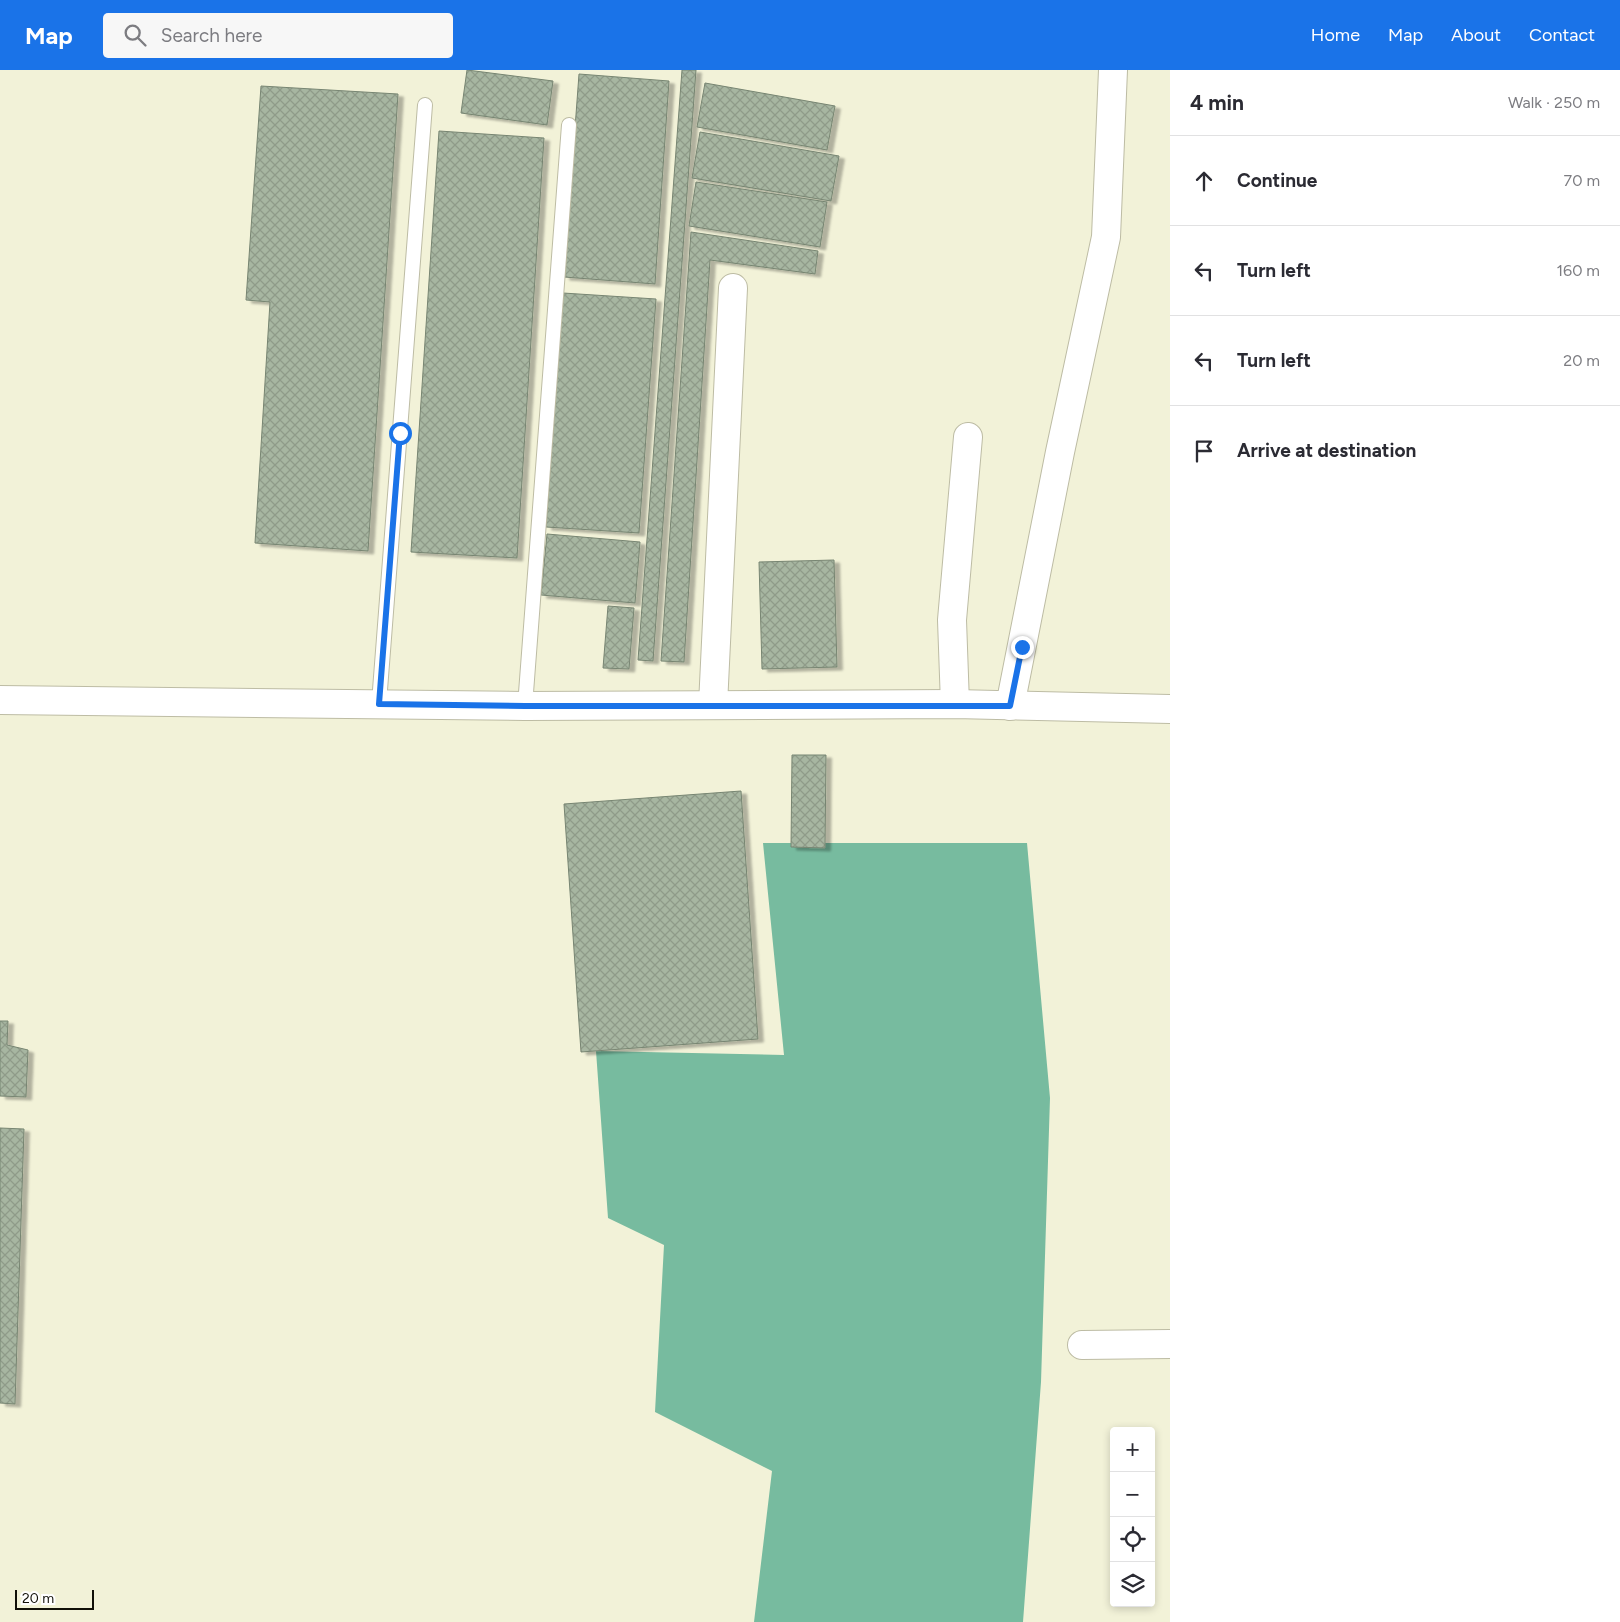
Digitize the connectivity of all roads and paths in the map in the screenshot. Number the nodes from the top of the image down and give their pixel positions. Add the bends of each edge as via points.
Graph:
1 (1113, 70) edge
2 (424, 105) dead end
3 (569, 125) dead end
4 (734, 288) dead end
5 (968, 437) dead end
6 (0, 700) edge
7 (379, 704) junction
8 (955, 704) junction
9 (714, 705) junction
10 (525, 706) junction
11 (1010, 706) junction
12 (1170, 709) edge
13 (1170, 1344) edge
14 (1082, 1345) dead end

1 - 11 street via 1106,237
2 - 7 lane
3 - 10 lane
4 - 9 street
5 - 8 street via 952,620
6 - 7 street
7 - 10 street
8 - 9 street
8 - 11 street
9 - 10 street
11 - 12 street
13 - 14 street

